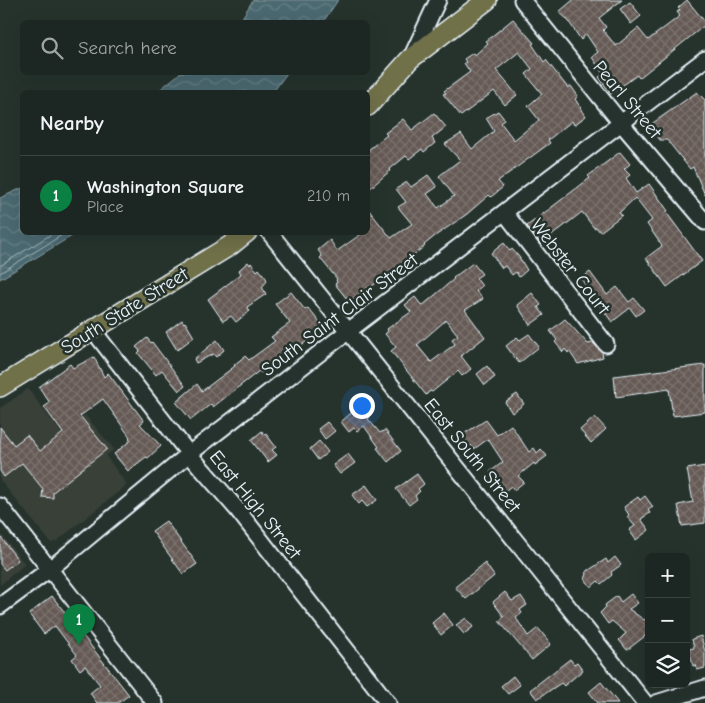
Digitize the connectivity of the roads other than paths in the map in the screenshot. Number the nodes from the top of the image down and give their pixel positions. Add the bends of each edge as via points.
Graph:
1 (438, 0) edge
2 (487, 0) edge
3 (522, 0) edge
4 (410, 59) junction
5 (705, 59) edge
6 (370, 104) edge
7 (621, 123) junction
8 (700, 205) edge
9 (504, 213) junction
10 (705, 222) edge
11 (243, 235) edge
12 (271, 235) edge
13 (92, 329) junction
14 (347, 332) junction
15 (606, 344) dead end
16 (0, 387) edge
17 (189, 454) junction
18 (0, 506) edge
19 (50, 569) junction
20 (0, 606) edge
21 (705, 688) edge
22 (155, 703) edge
23 (388, 703) edge
24 (645, 703) edge
25 (656, 703) edge

1 - 4 street
2 - 4 main road
3 - 7 street, Pearl Street
4 - 6 main road
5 - 7 street, South Saint Clair Street
7 - 8 street, Pearl Street
7 - 9 street, South Saint Clair Street
8 - 10 street, Pearl Street
9 - 14 street, South Saint Clair Street
9 - 15 street, Webster Court
11 - 13 main road, South State Street
12 - 14 street, East South Street
13 - 16 main road, South State Street
13 - 17 street, East High Street
14 - 17 street, South Saint Clair Street
14 - 24 street, East South Street
17 - 19 street, South Saint Clair Street
17 - 23 street, East High Street via 236,508
18 - 19 street
19 - 20 street, South Saint Clair Street
19 - 22 street
21 - 25 street

